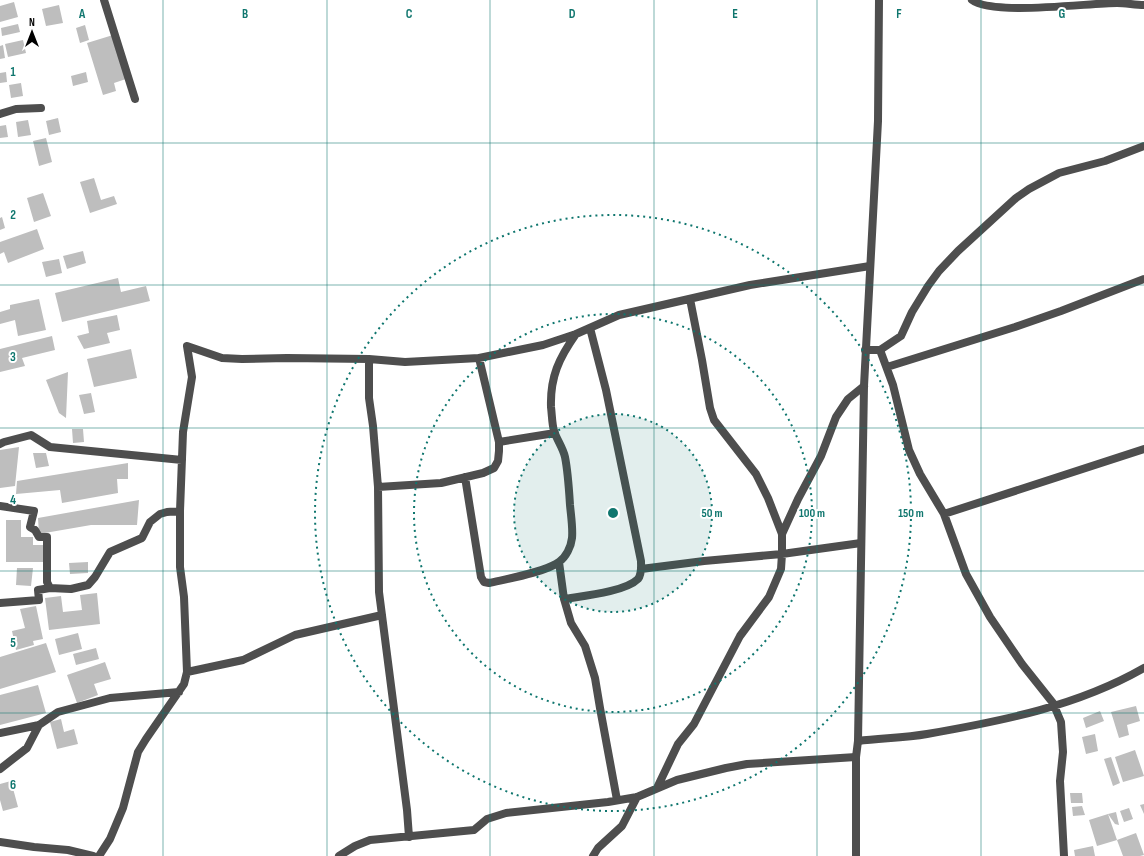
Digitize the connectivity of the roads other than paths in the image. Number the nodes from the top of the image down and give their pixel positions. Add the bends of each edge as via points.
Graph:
1 (104, 0) edge
2 (879, 0) edge
3 (972, 0) edge
4 (1144, 5) edge
5 (135, 99) dead end
6 (41, 108) dead end
7 (0, 114) edge
8 (1144, 146) edge
9 (870, 266) junction
10 (1144, 279) edge
11 (690, 299) junction
12 (590, 328) junction
13 (576, 334) junction
14 (866, 350) junction
15 (880, 350) junction
16 (479, 358) junction
17 (369, 359) junction
18 (887, 367) junction
19 (864, 386) junction
20 (555, 433) junction
21 (498, 442) junction
22 (0, 444) edge
23 (1144, 449) edge
24 (182, 460) junction
25 (465, 477) junction
26 (378, 487) junction
27 (0, 506) edge
28 (180, 511) junction
29 (944, 514) junction
30 (782, 534) junction
31 (861, 543) junction
32 (782, 554) junction
33 (559, 562) junction
34 (641, 569) junction
35 (50, 588) junction
36 (564, 599) junction
37 (0, 603) edge
38 (382, 615) junction
39 (1144, 668) edge
40 (187, 672) junction
41 (179, 692) junction
42 (1055, 706) junction
43 (39, 725) junction
44 (0, 733) edge
45 (858, 741) junction
46 (856, 757) junction
47 (0, 769) edge
48 (657, 788) junction
49 (637, 796) junction
50 (617, 800) junction
51 (409, 837) junction
52 (0, 842) edge
53 (93, 856) edge
54 (99, 856) edge
55 (339, 856) edge
56 (593, 856) edge
57 (856, 856) edge
58 (1064, 856) edge

1 - 5 street
2 - 9 street via 878,121
3 - 4 street via 982,5 997,7 1117,3
6 - 7 street via 16,109
8 - 15 street via 1105,161 1059,173 1016,198 940,271 928,286 900,336
9 - 11 street via 750,285
9 - 14 street
10 - 18 street via 1028,322
11 - 12 street via 619,315
11 - 30 street via 714,420 756,474
12 - 13 street
12 - 34 street via 606,390
13 - 16 street via 543,345
13 - 20 street via 564,351 554,374 551,407
14 - 15 street
14 - 19 street
15 - 18 street
16 - 17 street via 405,362
16 - 21 street
17 - 24 street via 222,358 187,346 192,377 183,432
17 - 26 street via 368,398
18 - 29 street via 909,450
19 - 30 street via 848,399 836,417 821,456
19 - 31 street
20 - 21 street
20 - 33 street via 564,456 572,539 566,554
21 - 25 street via 498,461 494,468
22 - 24 street via 32,435 50,447
23 - 29 street
24 - 28 street
25 - 26 street via 441,483
25 - 33 street via 484,582 512,578
26 - 38 street via 379,592
27 - 35 street via 34,511 30,526 39,537 48,537
28 - 35 street via 160,514 150,522 142,538 110,552 96,577 88,585 71,589
28 - 40 street via 180,567
29 - 42 street via 966,574 981,603 1022,664
30 - 32 street
31 - 32 street
31 - 45 street
32 - 34 street
32 - 48 street via 781,569 769,597 740,636 694,724 678,744
33 - 36 street
34 - 36 street via 639,578 630,585
35 - 37 street via 38,590 39,600
36 - 50 street via 571,623 585,646 596,678
38 - 40 street via 295,635 243,660
38 - 51 street
39 - 42 street via 1091,693
40 - 41 street
41 - 43 street via 110,698 58,712
41 - 54 street via 138,752 122,808 110,839
42 - 45 street via 1006,719 926,734
42 - 58 street via 1061,722 1063,752 1060,781
43 - 44 street
43 - 47 street via 27,748
45 - 46 street
46 - 48 street via 747,764
46 - 57 street
48 - 49 street
49 - 50 street
49 - 56 street via 622,826
50 - 51 street via 510,812 487,819 474,830
51 - 55 street via 370,840
52 - 53 street via 68,850

